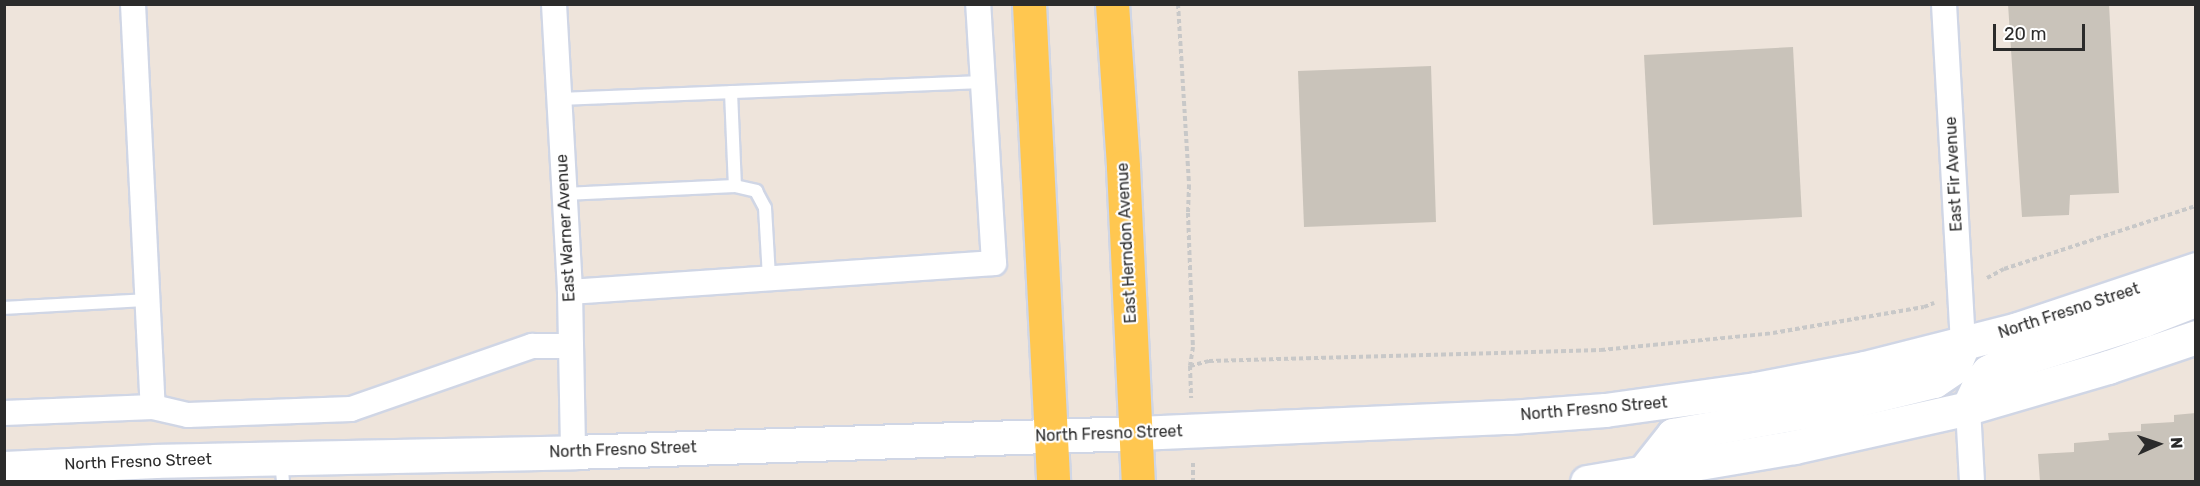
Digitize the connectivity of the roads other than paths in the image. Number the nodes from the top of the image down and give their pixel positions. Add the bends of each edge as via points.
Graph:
1 (133, 4) edge
2 (554, 4) edge
3 (978, 4) edge
4 (1029, 4) edge
5 (1112, 4) edge
6 (1944, 4) edge
7 (983, 82) junction
8 (730, 92) junction
9 (559, 99) junction
10 (735, 186) junction
11 (564, 194) junction
12 (2196, 269) edge
13 (770, 278) junction
14 (570, 292) junction
15 (2196, 294) edge
16 (148, 300) junction
17 (4, 308) edge
18 (2196, 337) edge
19 (1964, 344) junction
20 (571, 346) junction
21 (153, 407) junction
22 (1968, 408) junction
23 (4, 413) edge
24 (1138, 433) junction
25 (1052, 436) junction
26 (573, 452) junction
27 (4, 468) edge
28 (282, 470) edge
29 (1642, 474) junction
30 (1053, 482) edge
31 (1138, 482) edge
32 (1587, 482) edge
33 (1972, 482) edge

1 - 16 street
2 - 9 street, East Warner Avenue
3 - 7 street
4 - 25 main road
5 - 24 main road, East Herndon Avenue
6 - 19 street, East Fir Avenue
7 - 8 lane
7 - 13 street via 994,262
8 - 9 lane
8 - 10 lane
9 - 11 street, East Warner Avenue
10 - 11 lane
10 - 13 lane via 756,191 765,208
11 - 14 street, East Warner Avenue
12 - 19 main road, North Fresno Street
13 - 14 street
14 - 20 street, East Warner Avenue
15 - 22 main road via 2192,301 2144,320 1999,366 1981,380
16 - 17 lane
16 - 21 street
18 - 22 main road
19 - 24 main road, North Fresno Street via 1756,389 1605,410
19 - 29 main road via 1953,368 1934,381 1824,408 1673,435
20 - 21 street via 532,346 351,409 188,415
20 - 26 street, East Warner Avenue
21 - 23 street
22 - 29 main road via 1794,447
22 - 33 street
24 - 25 main road, North Fresno Street
24 - 31 main road, East Herndon Avenue
25 - 26 main road, North Fresno Street
25 - 30 main road
26 - 28 main road, North Fresno Street
27 - 28 main road, North Fresno Street
29 - 32 main road

